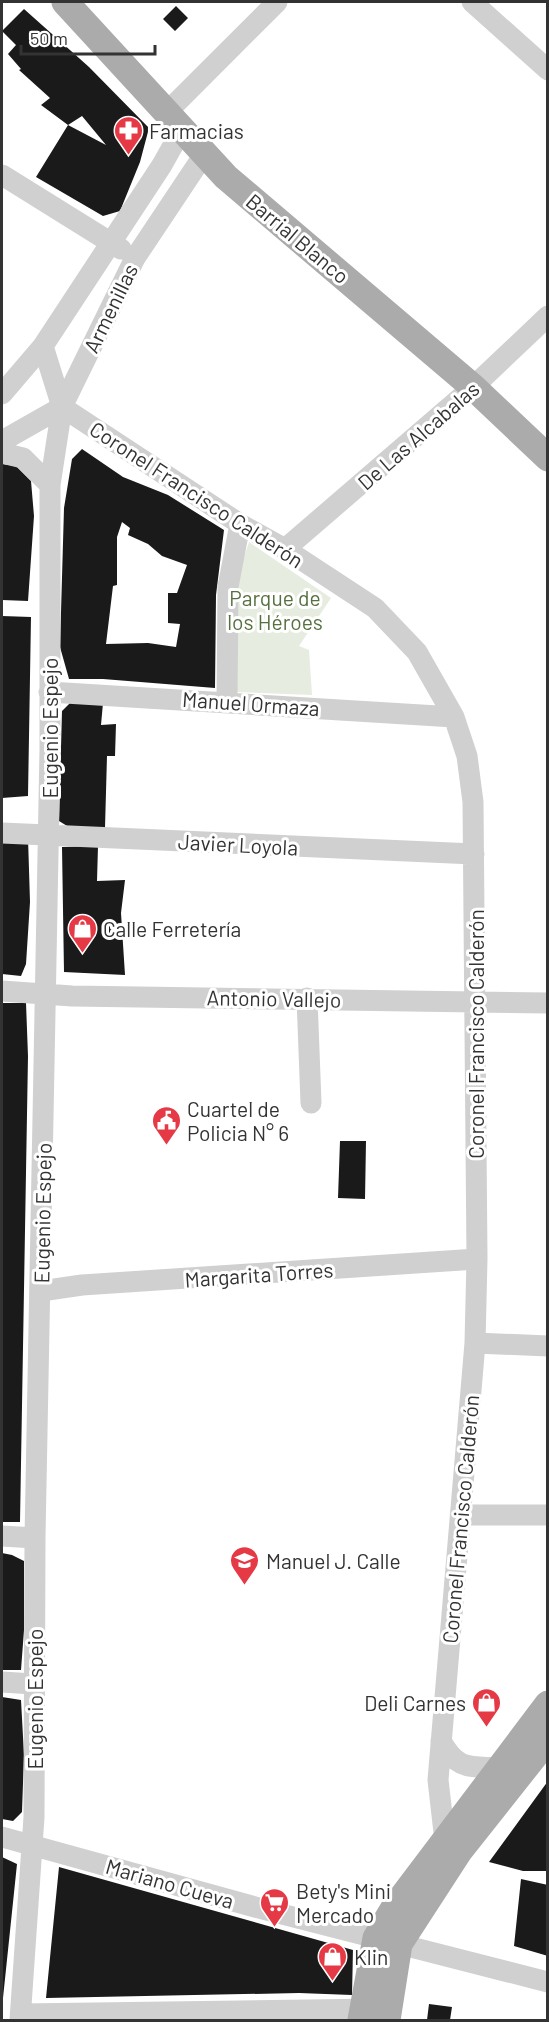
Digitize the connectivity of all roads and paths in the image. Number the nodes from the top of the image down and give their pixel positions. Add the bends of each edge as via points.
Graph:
1 (65, 2) edge
2 (277, 2) edge
3 (472, 2) edge
4 (548, 70) edge
5 (174, 121) junction
6 (203, 156) junction
7 (2, 175) edge
8 (110, 243) junction
9 (135, 258) junction
10 (548, 316) edge
11 (43, 346) junction
12 (474, 387) junction
13 (2, 394) edge
14 (62, 407) junction
15 (2, 441) edge
16 (2, 453) edge
17 (548, 458) edge
18 (50, 485) junction
19 (240, 524) junction
20 (285, 549) junction
21 (49, 692) junction
22 (227, 701) junction
23 (454, 717) junction
24 (2, 833) edge
25 (48, 835) junction
26 (474, 854) junction
27 (2, 991) edge
28 (44, 993) junction
29 (307, 998) junction
30 (474, 1002) junction
31 (548, 1003) edge
32 (310, 1103) dead end
33 (477, 1259) junction
34 (41, 1291) junction
35 (474, 1343) junction
36 (548, 1346) edge
37 (461, 1515) junction
38 (548, 1515) edge
39 (2, 1536) edge
40 (35, 1538) junction
41 (2, 1682) edge
42 (33, 1684) junction
43 (548, 1704) edge
44 (548, 1739) edge
45 (441, 1741) junction
46 (500, 1768) junction
47 (2, 1837) edge
48 (33, 1845) junction
49 (452, 1846) junction
50 (388, 1941) junction
51 (548, 1982) edge
52 (375, 2015) edge
53 (20, 2017) edge

1 - 5 main road, Barrial Blanco
2 - 5 street, Armenillas
3 - 4 street
5 - 6 main road, Barrial Blanco
5 - 8 street, Armenillas via 162,165
6 - 9 street, Armenillas
6 - 12 main road, Barrial Blanco
7 - 8 street
8 - 9 street
8 - 11 street, Armenillas
9 - 14 street, Armenillas
10 - 12 street, De Las Alcabalas
11 - 13 street, Armenillas
11 - 14 street
12 - 17 main road, Barrial Blanco
12 - 20 street, De Las Alcabalas
14 - 15 street
14 - 18 street, Eugenio Espejo
14 - 19 street, Coronel Francisco Calderón
16 - 18 street via 23,458
18 - 21 street, Eugenio Espejo
19 - 20 street, Coronel Francisco Calderón
19 - 22 street via 228,587
20 - 23 street, Coronel Francisco Calderón via 375,608 417,652
21 - 22 street, Manuel Ormaza
21 - 25 street, Eugenio Espejo
22 - 23 street, Manuel Ormaza
23 - 26 street, Coronel Francisco Calderón via 467,756
24 - 25 street, Javier Loyola
25 - 26 street, Javier Loyola
25 - 28 street, Eugenio Espejo
26 - 30 street, Coronel Francisco Calderón
27 - 28 street, Antonio Vallejo
28 - 29 street, Antonio Vallejo
28 - 34 street, Eugenio Espejo
29 - 30 street, Antonio Vallejo
29 - 32 street
30 - 31 street, Antonio Vallejo
30 - 33 street, Coronel Francisco Calderón
33 - 34 street, Margarita Torres
33 - 35 street, Coronel Francisco Calderón
34 - 40 street, Eugenio Espejo
35 - 36 street
35 - 37 street, Coronel Francisco Calderón
37 - 38 street
37 - 45 street, Coronel Francisco Calderón
39 - 40 street
40 - 42 street, Eugenio Espejo
41 - 42 street
42 - 48 street, Eugenio Espejo
43 - 46 main road
44 - 49 main road
45 - 46 street via 451,1758 463,1766
45 - 49 street, Coronel Francisco Calderón via 438,1780
46 - 49 main road
47 - 48 street, Mariano Cueva
48 - 50 street, Mariano Cueva
48 - 53 street, Eugenio Espejo
49 - 50 main road via 394,1908
50 - 51 street, Mariano Cueva
50 - 52 main road
52 - 53 street

